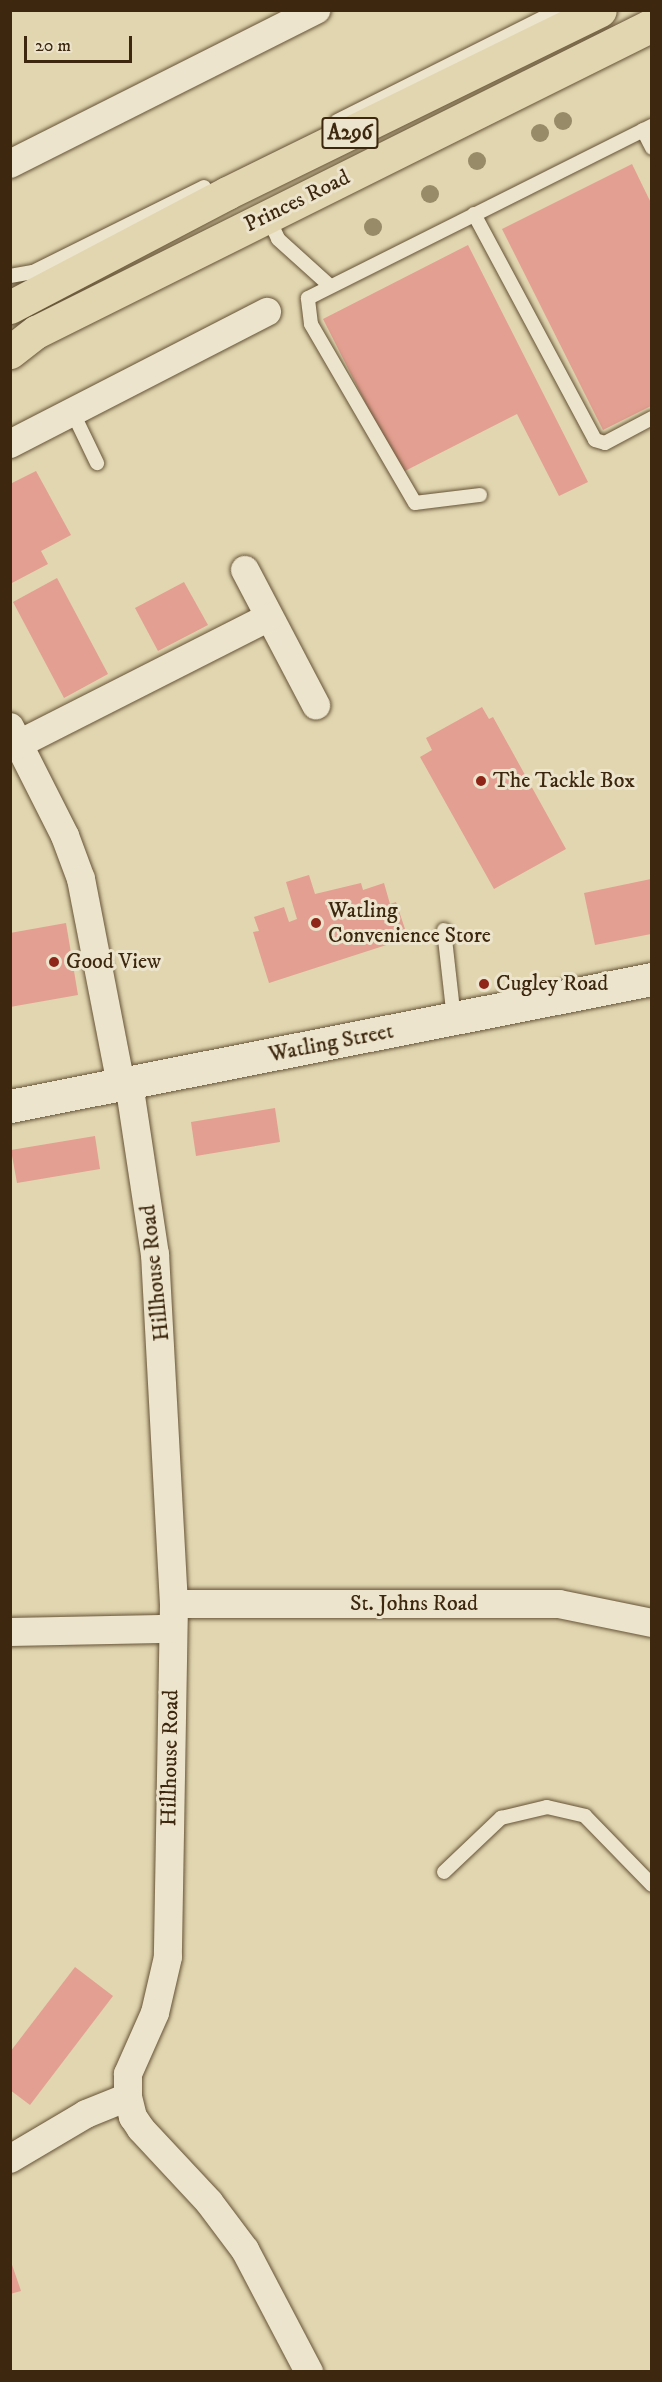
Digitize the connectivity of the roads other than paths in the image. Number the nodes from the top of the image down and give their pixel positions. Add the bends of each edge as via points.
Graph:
1 (316, 10) edge
2 (559, 10) edge
3 (600, 10) edge
4 (651, 25) edge
5 (328, 125) dead end
6 (647, 128) edge
7 (651, 148) edge
8 (10, 164) edge
9 (222, 178) dead end
10 (474, 214) junction
11 (267, 215) junction
12 (10, 276) edge
13 (330, 286) junction
14 (10, 307) edge
15 (267, 312) dead end
16 (19, 340) edge
17 (72, 411) junction
18 (651, 418) edge
19 (10, 444) edge
20 (98, 463) dead end
21 (480, 495) dead end
22 (245, 570) dead end
23 (269, 617) junction
24 (315, 705) dead end
25 (13, 732) edge
26 (444, 930) dead end
27 (651, 979) edge
28 (454, 1019) junction
29 (125, 1083) junction
30 (10, 1106) edge
31 (173, 1616) junction
32 (651, 1623) edge
33 (10, 1632) edge
34 (444, 1872) dead end
35 (651, 1886) edge
36 (128, 2097) junction
37 (10, 2159) edge
38 (309, 2372) edge

1 - 8 street
2 - 5 lane
3 - 14 main road, Princes Road / A296 via 227,193
4 - 11 main road, Princes Road / A296
6 - 7 lane
6 - 10 lane
9 - 12 lane via 33,272
10 - 13 lane
10 - 18 lane via 595,440 605,443
11 - 13 lane via 278,239
11 - 16 main road, Princes Road / A296
13 - 21 lane via 308,298 311,324 415,503
15 - 17 street
17 - 19 street
17 - 20 lane
22 - 23 street
23 - 24 street
23 - 25 street
25 - 29 street, Hillhouse Road via 65,836 83,885
26 - 28 lane
27 - 28 main road, Watling Street
28 - 29 main road, Watling Street
29 - 30 main road, Watling Street
29 - 31 street, Hillhouse Road via 156,1254
31 - 32 street, St. Johns Road via 559,1604
31 - 33 street, St. Johns Road
31 - 36 street, Hillhouse Road via 168,1957 155,2013 128,2074
34 - 35 lane via 501,1818 547,1807 585,1816
36 - 37 street via 86,2114
36 - 38 street, Hillhouse Road via 141,2129 241,2244

